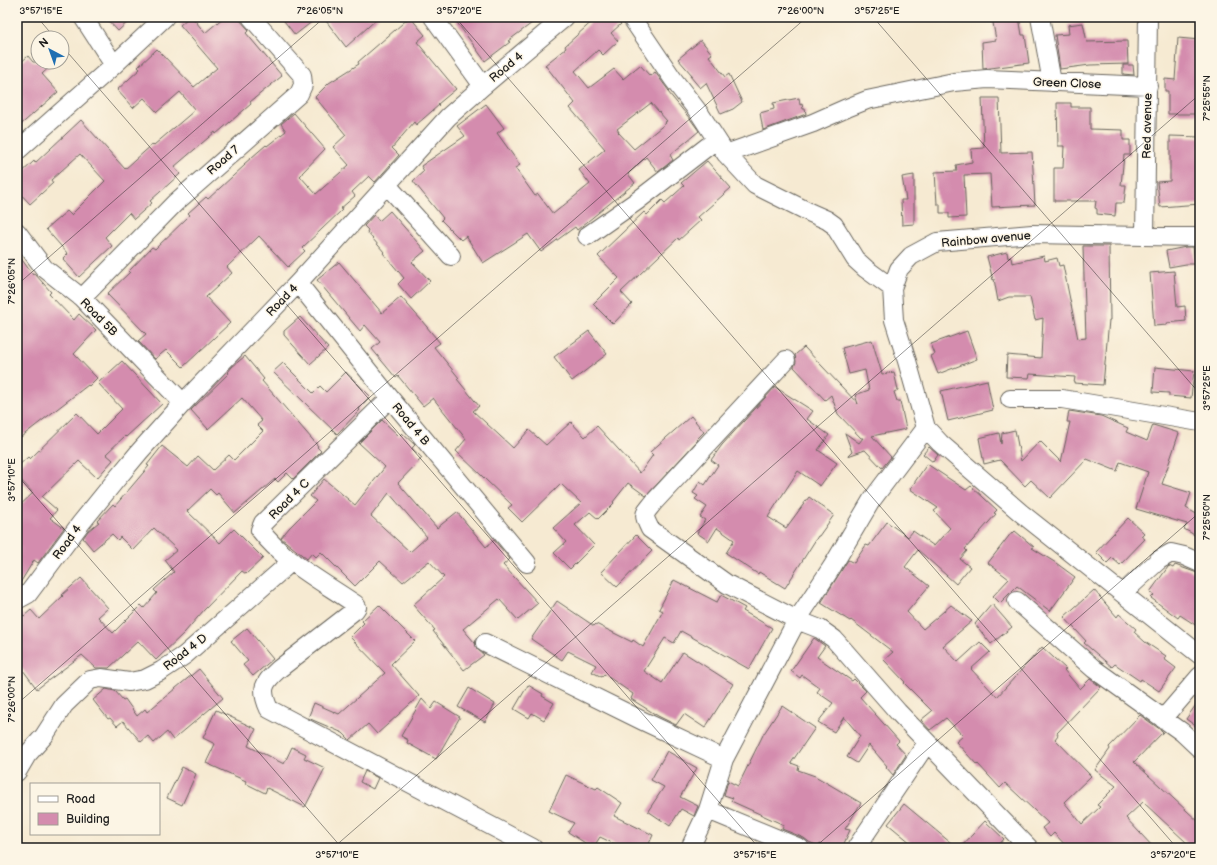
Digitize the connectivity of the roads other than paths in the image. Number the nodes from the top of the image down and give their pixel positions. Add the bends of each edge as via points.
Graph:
1 (83, 17) edge
2 (165, 17) edge
3 (251, 17) edge
4 (433, 17) edge
5 (565, 17) edge
6 (631, 17) edge
7 (1040, 17) edge
8 (1148, 17) edge
9 (114, 65) junction
10 (1052, 82) junction
11 (483, 86) junction
12 (1148, 86) junction
13 (721, 147) junction
14 (17, 151) edge
15 (387, 185) junction
16 (17, 232) edge
17 (587, 236) dead end
18 (1145, 236) junction
19 (1200, 237) edge
20 (451, 256) dead end
21 (298, 283) junction
22 (892, 288) junction
23 (82, 298) junction
24 (786, 360) dead end
25 (390, 398) junction
26 (1010, 399) dead end
27 (183, 403) junction
28 (1200, 422) edge
29 (926, 428) junction
30 (292, 561) junction
31 (527, 563) dead end
32 (1200, 563) edge
33 (1123, 593) junction
34 (17, 600) edge
35 (1016, 601) dead end
36 (797, 620) junction
37 (485, 643) dead end
38 (1200, 655) edge
39 (1200, 676) edge
40 (1164, 719) junction
41 (928, 743) junction
42 (1200, 749) edge
43 (724, 759) junction
44 (17, 772) edge
45 (708, 810) junction
46 (533, 848) edge
47 (690, 848) edge
48 (800, 848) edge
49 (856, 848) edge
50 (1029, 848) edge

1 - 9 street
2 - 9 street
3 - 23 street, Road 7 via 302,75 303,85 299,94 175,203
4 - 11 street
5 - 11 street, Road 4
6 - 13 street
7 - 10 street
8 - 12 street, Red avenue
9 - 14 street
10 - 12 street, Green Close
10 - 13 street, Green Close via 987,79 954,82 867,100 813,123
11 - 15 street, Road 4 via 448,118
12 - 18 street, Red avenue
13 - 17 street, Green Close
13 - 22 street via 755,185 834,225 855,259
15 - 20 street
15 - 21 street, Road 4
16 - 23 street, Road 5B via 44,268
18 - 19 street, Rainbow avenue
18 - 22 street, Rainbow avenue via 1032,234 937,242 911,256 899,269
21 - 25 street, Road 4 B
21 - 27 street, Road 4
22 - 29 street, Rainbow avenue via 894,320
23 - 27 street, Road 5B
24 - 36 street via 654,502 644,517 650,528 727,584
25 - 30 street, Road 4 C via 263,524 260,530
25 - 31 street, Road 4 B
26 - 28 street via 1062,399
27 - 34 street, Road 4 via 107,490 28,594
29 - 33 street via 1021,513
29 - 36 street via 871,501 832,568
30 - 44 street, Road 4 D via 185,655 161,671 145,679 129,682 101,678 90,680 64,705 44,736 27,754
30 - 46 street, Road 4 C via 357,607 268,679 264,697 269,709
32 - 33 street via 1171,553 1159,560
33 - 38 street
35 - 40 street via 1094,669
36 - 41 street via 820,629 834,640
36 - 43 street
37 - 43 street
39 - 40 street
40 - 42 street
41 - 49 street
41 - 50 street
43 - 45 street
45 - 47 street
45 - 48 street

